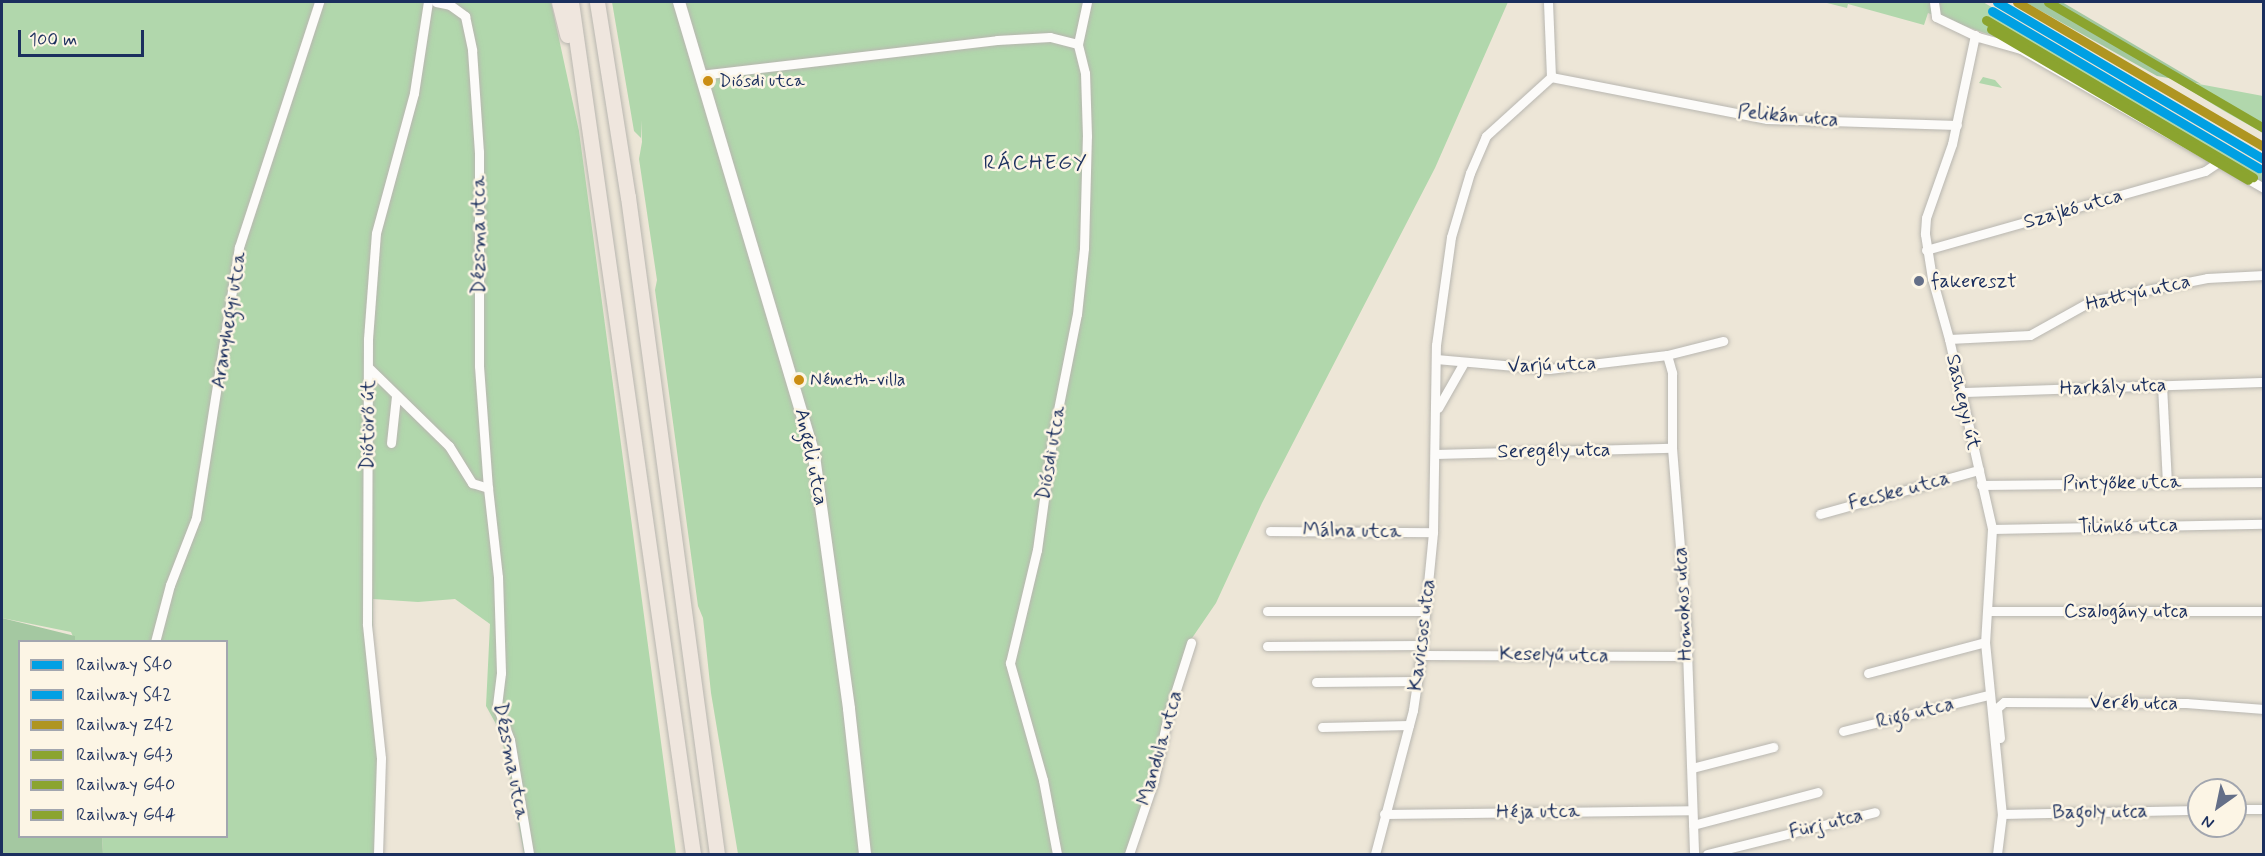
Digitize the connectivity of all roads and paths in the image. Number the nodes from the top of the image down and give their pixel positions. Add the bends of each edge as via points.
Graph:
1 (319, 2) edge
2 (428, 2) edge
3 (436, 2) edge
4 (559, 2) edge
5 (571, 2) edge
6 (597, 2) edge
7 (679, 2) edge
8 (1087, 2) edge
9 (1548, 2) edge
10 (1934, 2) edge
11 (1975, 35) junction
12 (1078, 44) junction
13 (700, 75) junction
14 (1551, 77) junction
15 (584, 80) junction
16 (1957, 125) junction
17 (2217, 163) junction
18 (2264, 188) edge
19 (1926, 250) junction
20 (2264, 275) edge
21 (1949, 339) junction
22 (1723, 341) dead end
23 (1667, 355) junction
24 (1436, 359) junction
25 (1463, 364) junction
26 (369, 368) junction
27 (2264, 382) edge
28 (1436, 383) junction
29 (1451, 385) junction
30 (2162, 385) junction
31 (1962, 392) junction
32 (396, 396) junction
33 (1437, 411) junction
34 (391, 443) dead end
35 (1672, 448) junction
36 (1435, 454) junction
37 (1979, 470) junction
38 (2264, 482) edge
39 (2167, 483) junction
40 (1981, 485) junction
41 (488, 488) junction
42 (1820, 514) dead end
43 (2264, 524) edge
44 (1992, 529) junction
45 (1270, 531) dead end
46 (1433, 532) junction
47 (1267, 611) dead end
48 (1425, 611) junction
49 (1988, 611) junction
50 (2264, 611) edge
51 (156, 640) edge
52 (1985, 642) junction
53 (1191, 643) dead end
54 (1422, 645) junction
55 (1267, 646) dead end
56 (1421, 655) junction
57 (1687, 656) junction
58 (1868, 673) dead end
59 (1417, 681) junction
60 (1316, 682) dead end
61 (1988, 695) junction
62 (2004, 702) joint
63 (2264, 709) edge
64 (1409, 725) junction
65 (1322, 727) dead end
66 (1843, 730) dead end
67 (1773, 747) dead end
68 (1692, 768) junction
69 (1999, 776) junction
70 (1818, 792) dead end
71 (2247, 809) edge
72 (2264, 809) edge
73 (1692, 810) junction
74 (2187, 810) edge
75 (1875, 812) dead end
76 (1384, 814) junction
77 (2002, 814) junction
78 (1693, 825) junction
79 (378, 855) edge
80 (529, 855) edge
81 (693, 855) edge
82 (717, 855) edge
83 (865, 855) edge
84 (1057, 855) edge
85 (1129, 855) edge
86 (1375, 855) edge
87 (1694, 855) edge
88 (1707, 855) edge
89 (1997, 855) edge

1 - 51 street, Aranyhegyi utca via 240,247 198,509 170,585
2 - 26 street, Diótörő út via 414,93 376,233
3 - 41 street, Dézsma utca via 450,5 465,16 472,50 479,152 479,366
4 - 15 highway via 572,58
5 - 15 highway
6 - 82 highway via 628,196
7 - 13 street, Angeli utca
8 - 12 street, Diósdi utca
9 - 14 street
10 - 11 street via 1936,17
11 - 16 street, Sashegyi út
11 - 17 street via 2021,49
12 - 13 street via 1050,37 997,40
12 - 84 street, Diósdi utca via 1085,73 1087,136 1084,248 1077,314 1052,440 1036,552 1010,663 1043,780
13 - 83 street, Angeli utca via 813,456 848,698
14 - 16 street, Pelikán utca via 1767,119
14 - 24 street, Kavicsos utca via 1486,136 1478,149 1441,285
15 - 81 highway
16 - 19 street, Sashegyi út via 1926,218
17 - 18 street
17 - 19 street, Szajkó utca via 2205,171
19 - 21 street, Sashegyi út
20 - 21 street, Hattyú utca via 2207,278 2091,301 2030,335
21 - 31 street, Sashegyi út via 1947,351
22 - 23 street, Varjú utca
23 - 25 street, Varjú utca via 1549,369
23 - 35 street, Homokos utca via 1672,373
24 - 25 street, Varjú utca
24 - 28 street, Kavicsos utca
25 - 29 street, Kavicsos utca
26 - 32 street
26 - 79 street, Diótörő út via 367,624 381,758
27 - 30 street, Harkály utca
28 - 29 street
28 - 33 street, Kavicsos utca
29 - 33 street, Kavicsos utca
30 - 31 street, Harkály utca
30 - 39 street
31 - 37 street, Sashegyi út
32 - 34 street
32 - 41 street via 449,446 472,483
33 - 36 street, Kavicsos utca
35 - 36 street, Seregély utca
35 - 57 street, Homokos utca
36 - 46 street, Kavicsos utca
37 - 40 street, Sashegyi út
37 - 42 street, Fecske utca
38 - 39 street, Pintyőke utca
39 - 40 street, Pintyőke utca
40 - 44 street, Sashegyi út
41 - 80 street, Dézsma utca via 498,577 501,673 497,706 510,740
43 - 44 street, Tilinkó utca
44 - 49 street, Sashegyi út
45 - 46 street, Málna utca
46 - 48 street, Kavicsos utca
47 - 48 street
48 - 54 street, Kavicsos utca
49 - 50 street, Csalogány utca
49 - 52 street, Sashegyi út
52 - 58 street
52 - 61 street, Sashegyi út
53 - 85 street, Mandula utca
54 - 55 street
54 - 56 street, Kavicsos utca
56 - 57 street, Keselyű utca
56 - 59 street, Kavicsos utca
57 - 68 street, Homokos utca
59 - 60 street
59 - 64 street, Kavicsos utca
61 - 66 street, Rigó utca
61 - 69 street, Sashegyi út
62 - 63 street, Veréb utca via 2186,703
62 - 69 street, Sashegyi út via 1997,708 2002,767
64 - 65 street
64 - 76 street, Kavicsos utca
67 - 68 street
68 - 73 street, Homokos utca
69 - 77 street, Sashegyi út
70 - 78 street
71 - 72 street
73 - 76 street, Héja utca
73 - 78 street, Homokos utca
74 - 77 street, Bagoly utca
75 - 88 street, Fürj utca
76 - 86 street, Kavicsos utca
77 - 89 street, Sashegyi út
78 - 87 street, Homokos utca

